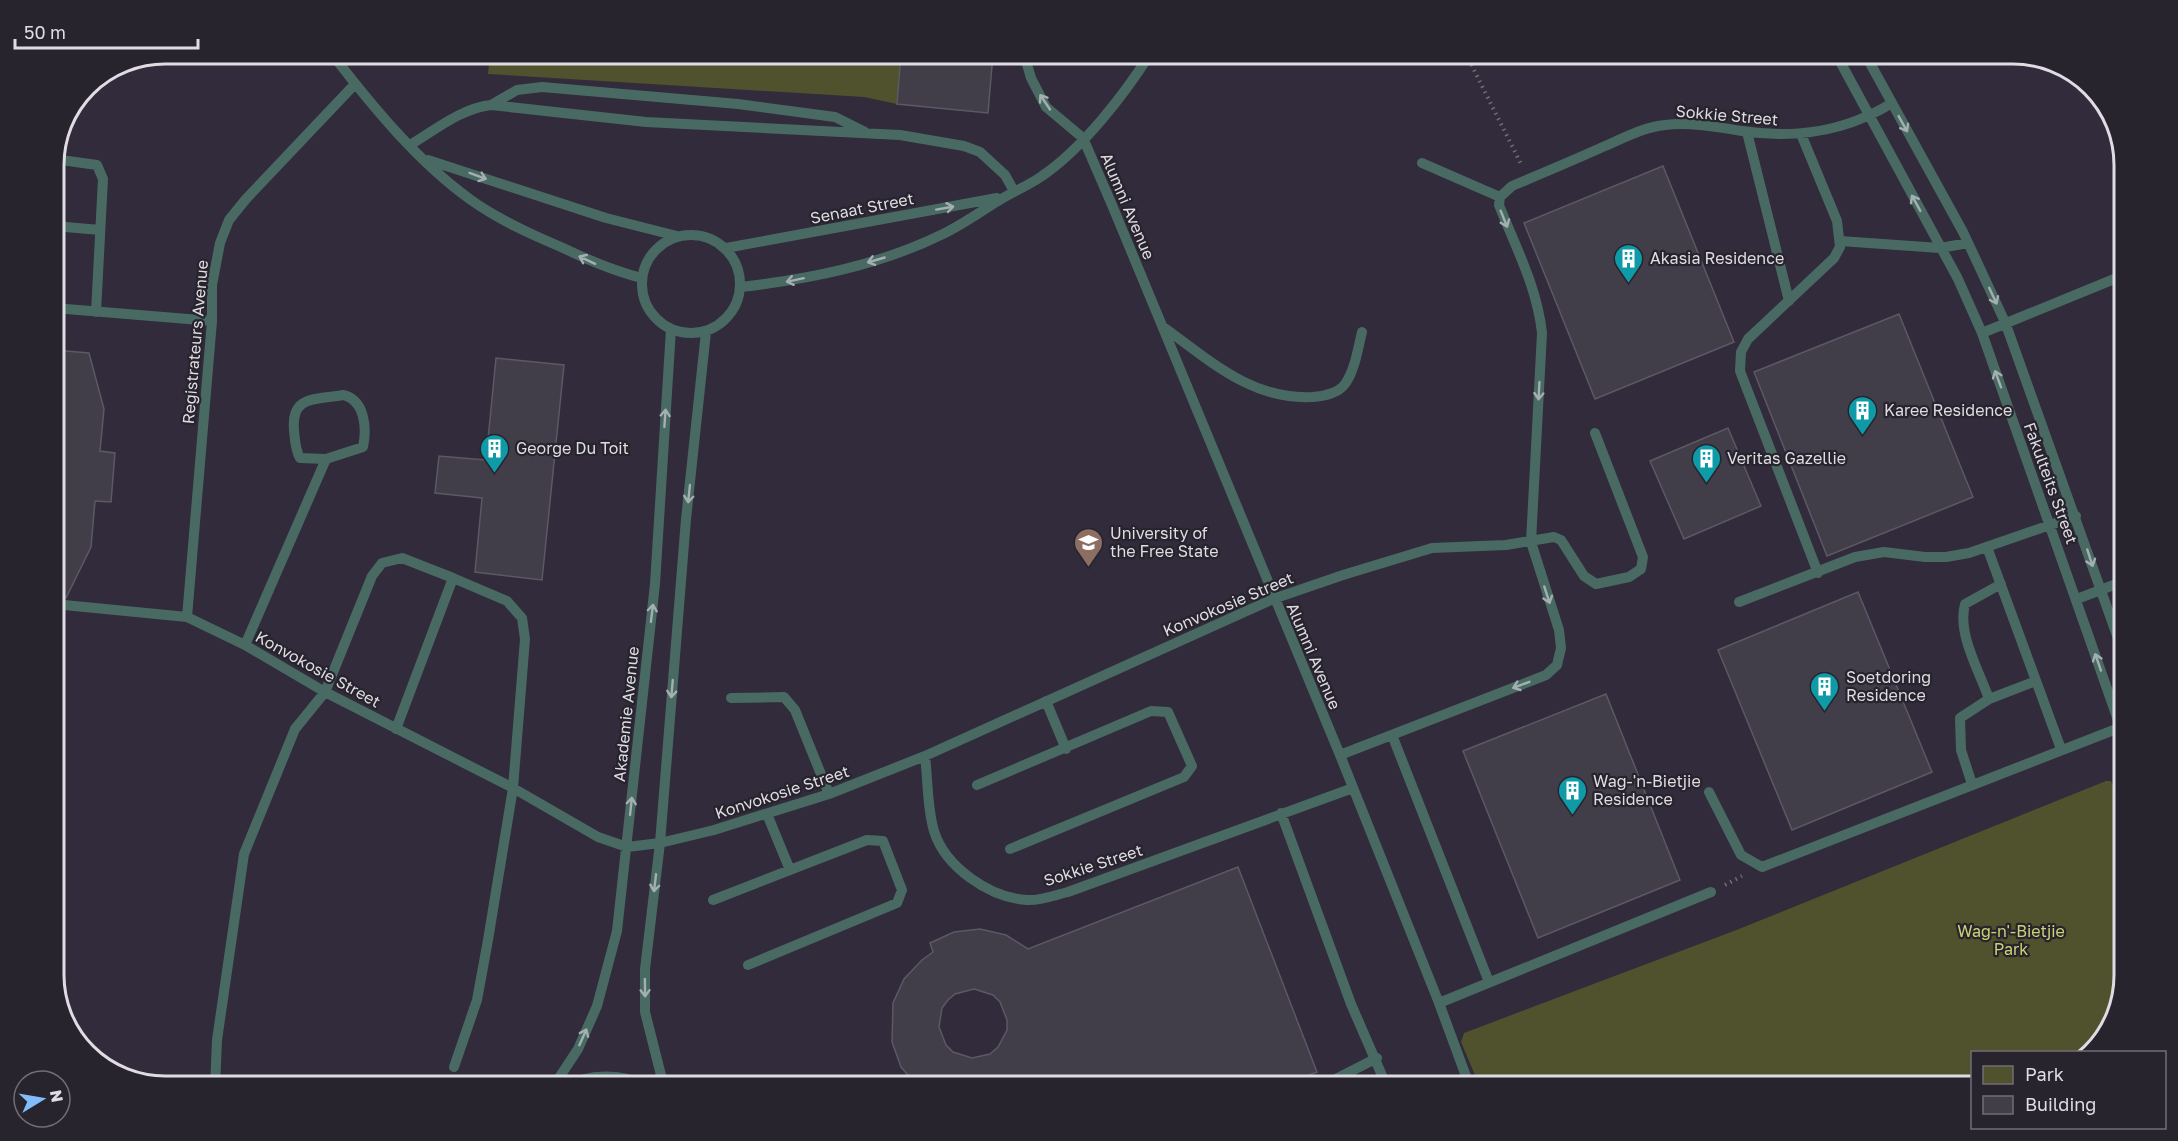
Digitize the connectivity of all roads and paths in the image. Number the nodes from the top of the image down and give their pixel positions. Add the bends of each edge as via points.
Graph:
1 (340, 64) edge
2 (1027, 64) edge
3 (1144, 64) edge
4 (1471, 64) edge
5 (1841, 64) edge
6 (1870, 64) edge
7 (356, 84) junction
8 (1892, 104) junction
9 (490, 105) junction
10 (1869, 118) junction
11 (1747, 132) junction
12 (868, 133) junction
13 (1801, 134) junction
14 (1083, 138) junction
15 (410, 145) junction
16 (422, 158) junction
17 (65, 160) edge
18 (1422, 163) dead end
19 (1529, 179) junction
20 (1014, 191) junction
21 (1500, 196) junction
22 (1003, 197) junction
23 (65, 227) edge
24 (100, 230) junction
25 (677, 236) junction
26 (1840, 241) junction
27 (1968, 243) junction
28 (726, 248) junction
29 (1940, 248) junction
30 (642, 278) junction
31 (2113, 279) edge
32 (741, 287) junction
33 (1789, 301) junction
34 (65, 309) edge
35 (96, 312) junction
36 (212, 321) junction
37 (2005, 322) junction
38 (1162, 326) junction
39 (671, 329) junction
40 (706, 332) junction
41 (1362, 332) dead end
42 (1982, 333) junction
43 (1595, 433) dead end
44 (326, 459) junction
45 (2076, 516) junction
46 (2050, 525) junction
47 (1531, 542) junction
48 (1987, 547) junction
49 (1818, 573) junction
50 (453, 578) junction
51 (2001, 584) junction
52 (2114, 585) edge
53 (2100, 590) junction
54 (1273, 599) junction
55 (2077, 599) junction
56 (1739, 603) dead end
57 (65, 605) edge
58 (187, 617) junction
59 (2114, 627) edge
60 (245, 645) junction
61 (2036, 681) junction
62 (325, 692) junction
63 (731, 698) dead end
64 (1989, 699) junction
65 (1046, 701) junction
66 (2114, 703) edge
67 (396, 729) junction
68 (2114, 733) edge
69 (1392, 735) junction
70 (1066, 749) junction
71 (2061, 749) junction
72 (1340, 755) junction
73 (925, 756) junction
74 (1972, 784) junction
75 (977, 785) dead end
76 (513, 788) junction
77 (1353, 788) junction
78 (1709, 792) dead end
79 (829, 794) junction
80 (1281, 813) junction
81 (767, 814) junction
82 (660, 843) junction
83 (627, 846) junction
84 (1010, 849) dead end
85 (1762, 867) junction
86 (790, 870) junction
87 (1711, 892) joint
88 (713, 900) dead end
89 (748, 964) dead end
90 (1489, 981) junction
91 (1439, 1002) junction
92 (1377, 1058) junction
93 (454, 1066) dead end
94 (215, 1076) edge
95 (560, 1076) edge
96 (661, 1076) edge
97 (1342, 1076) edge
98 (1383, 1076) edge
99 (1466, 1076) edge

1 - 7 lane
14 -> 2 lane via 1046,107
3 - 14 lane, Senaat Street via 1130,86
4 - 19 path
5 - 10 lane, Fakulteits Street
6 - 8 lane, Fakulteits Street
7 - 15 lane
7 - 36 lane, Registrateurs Avenue via 229,220 212,285
8 - 10 lane, Sokkie Street
8 -> 27 lane, Fakulteits Street
9 - 12 lane via 645,122
9 - 12 lane via 518,90 542,87 738,104 835,117
9 - 15 lane via 462,114
10 - 13 lane, Sokkie Street via 1838,129
29 -> 10 lane, Fakulteits Street
11 - 13 lane, Sokkie Street
11 - 19 lane, Sokkie Street via 1694,124 1663,125 1637,132
11 - 33 lane
12 - 20 lane via 900,135 980,152
13 - 26 lane via 1837,221
14 - 20 lane, Senaat Street via 1042,176
14 - 38 lane, Alumni Avenue
15 - 16 lane
16 -> 25 lane
30 -> 16 lane via 608,270 513,226 471,200
17 - 24 lane via 98,165 103,179
18 - 21 lane
19 - 21 lane, Sokkie Street
20 - 22 lane, Senaat Street
21 -> 47 lane via 1499,206 1535,292 1542,333
28 -> 22 lane, Senaat Street
22 -> 32 lane, Senaat Street via 945,233 896,254 785,282
23 - 24 lane
24 - 35 lane
25 - 28 lane via 703,236
25 - 30 lane via 650,256
26 - 29 lane
26 - 33 lane via 1834,258
27 - 29 lane
27 -> 37 lane, Fakulteits Street
28 - 32 lane via 740,273
29 - 42 lane, Fakulteits Street
30 - 39 lane via 648,309
31 - 37 lane
32 - 40 lane via 731,315
33 - 49 lane via 1748,339 1741,352 1740,371
34 - 35 lane
35 - 36 lane
36 - 58 lane, Registrateurs Avenue
37 - 42 lane
37 - 45 lane, Fakulteits Street
38 - 41 lane via 1227,374 1258,389 1292,398 1338,391 1353,367
38 - 54 lane, Alumni Avenue
39 - 40 lane
83 -> 39 lane, Akademie Avenue via 655,584
40 -> 82 lane
46 -> 42 lane, Fakulteits Street
43 - 47 lane, Konvokosie Street via 1643,557 1641,569 1629,577 1596,584 1584,576 1562,540 1554,537
44 - 44 lane via 300,458 292,414 303,402 352,397 360,406 363,447
44 - 60 lane
45 - 46 lane
45 -> 53 lane, Fakulteits Street
46 - 48 lane
46 - 55 lane, Fakulteits Street
47 - 54 lane, Konvokosie Street via 1432,548
47 -> 69 lane via 1559,630 1562,648 1557,665 1546,675
48 - 49 lane via 1946,557 1869,554
48 - 51 lane
49 - 56 lane
50 - 62 lane via 402,558 382,563 372,576
50 - 67 lane
50 - 76 lane via 507,601 522,618 525,639
51 - 61 lane
51 - 64 lane via 1965,604 1962,614 1964,631
52 - 53 lane
53 - 55 lane
53 - 59 lane, Fakulteits Street
54 - 65 lane, Konvokosie Street
54 - 72 lane, Alumni Avenue
66 -> 55 lane, Fakulteits Street
57 - 58 lane, Konvokosie Street
58 - 60 lane, Konvokosie Street
60 - 62 lane, Konvokosie Street
61 - 64 lane
61 - 71 lane
62 - 67 lane, Konvokosie Street
62 - 94 lane via 295,729 244,854 217,1040
63 - 79 lane via 784,697 795,710
64 - 74 lane via 1960,718 1961,750
65 - 70 lane
65 - 73 lane, Konvokosie Street
67 - 76 lane, Konvokosie Street
68 - 71 lane
69 - 72 lane
69 - 90 lane
70 - 75 lane
70 - 84 lane via 1151,711 1167,712 1192,766 1184,777
71 - 74 lane
72 - 77 lane, Alumni Avenue
73 - 79 lane, Konvokosie Street
73 - 80 lane, Sokkie Street via 934,831 951,860 1000,895 1029,900 1068,892
74 - 85 lane
76 - 83 lane, Konvokosie Street via 598,837
76 - 93 lane via 477,1000
77 - 80 lane, Sokkie Street
77 - 91 lane, Alumni Avenue
78 - 85 lane via 1741,855
79 - 81 lane, Konvokosie Street
80 - 92 lane via 1351,1004
81 - 82 lane, Konvokosie Street
81 - 86 lane
82 - 83 lane, Konvokosie Street
82 -> 96 lane via 645,969 645,1012
95 -> 83 lane, Akademie Avenue via 578,1049 597,1006 616,931
85 - 87 path
86 - 88 lane
86 - 89 lane via 867,840 883,841 902,890 897,903
87 - 90 lane
90 - 91 lane
91 - 99 lane, Alumni Avenue
92 - 97 lane
92 - 98 lane

